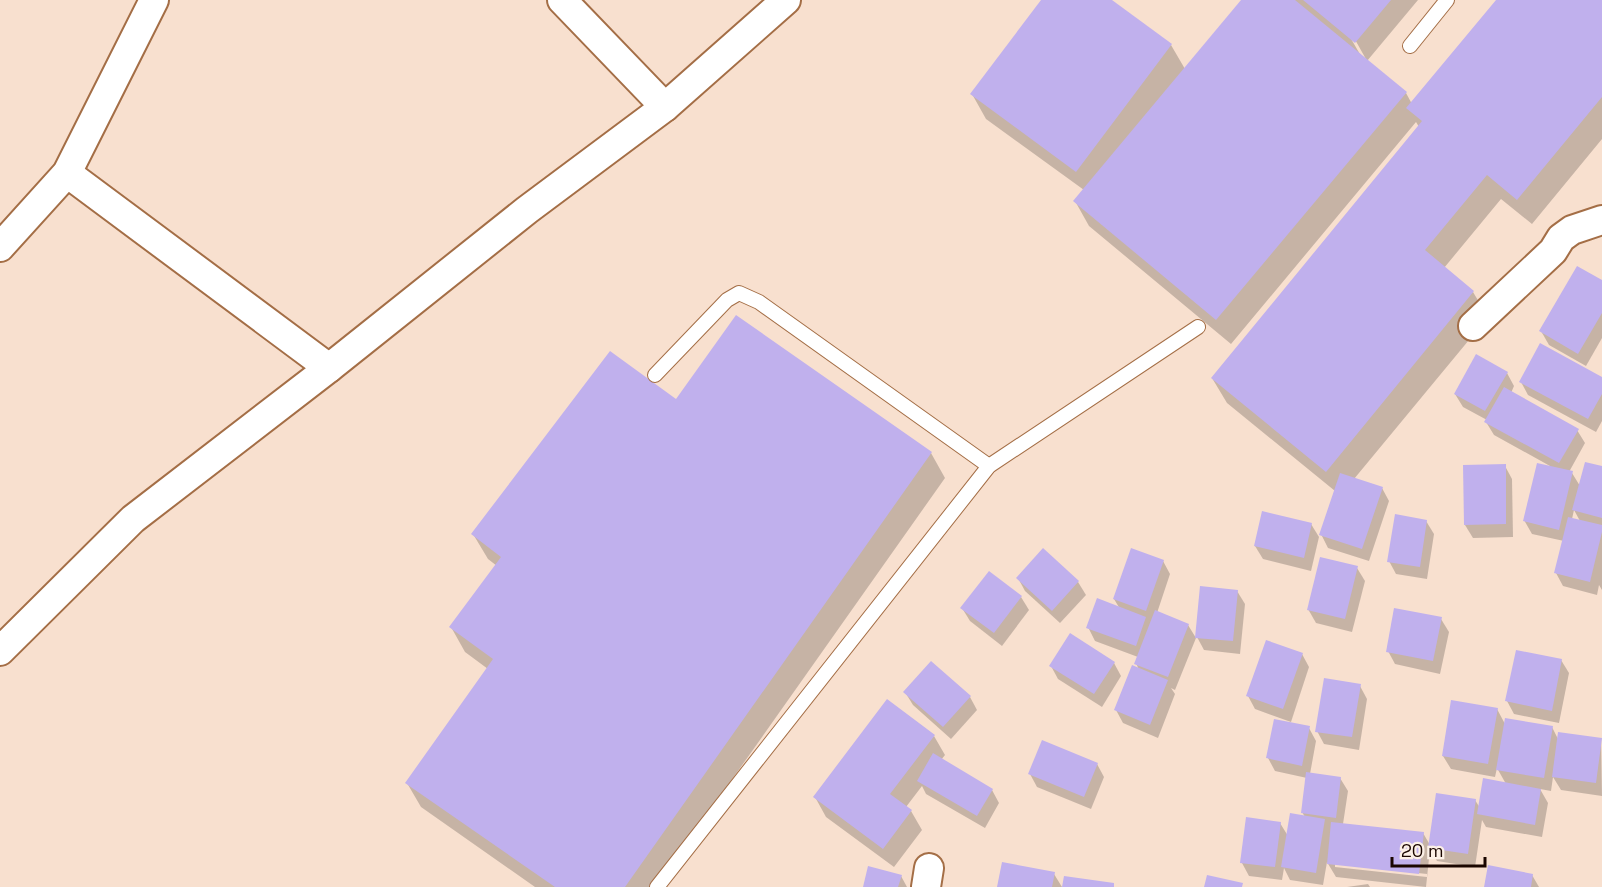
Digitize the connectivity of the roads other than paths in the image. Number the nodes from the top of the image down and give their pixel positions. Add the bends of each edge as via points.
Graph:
1 (154, 0) edge
2 (562, 0) edge
3 (786, 0) edge
4 (1447, 0) edge
5 (1410, 46) dead end
6 (665, 107) junction
7 (67, 173) junction
8 (1602, 220) edge
9 (0, 247) edge
10 (1473, 326) dead end
11 (1198, 327) dead end
12 (329, 368) junction
13 (655, 375) dead end
14 (989, 466) junction
15 (0, 651) edge
16 (657, 887) edge

1 - 7 street
2 - 6 street
3 - 6 street
4 - 5 lane
6 - 12 street via 527,210
7 - 9 street
7 - 12 street
8 - 10 street via 1561,238 1553,251
11 - 14 lane
12 - 15 street via 134,519
13 - 14 lane via 727,300 739,293 759,302
14 - 16 lane

